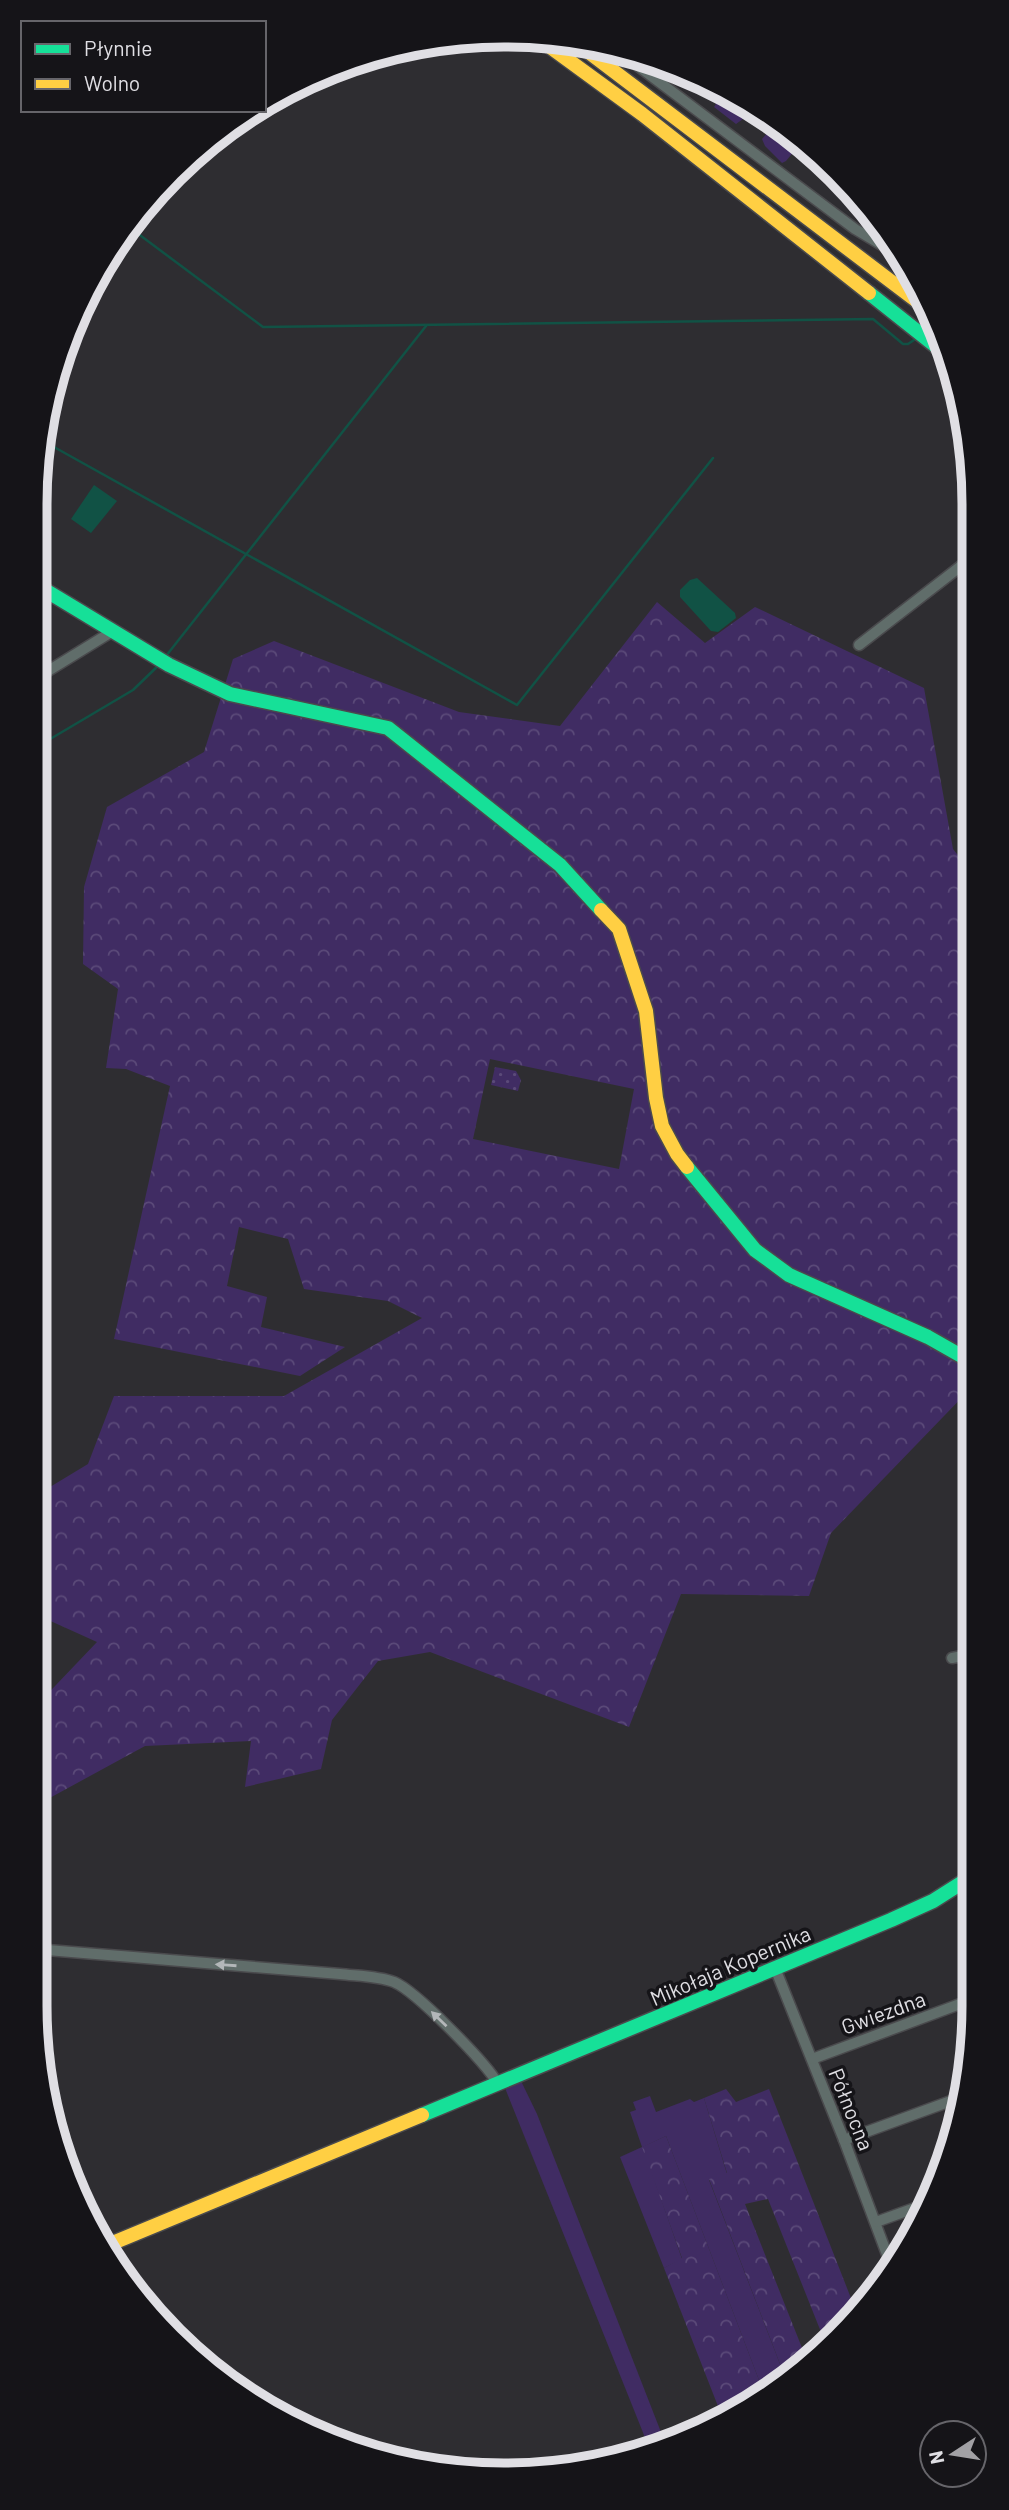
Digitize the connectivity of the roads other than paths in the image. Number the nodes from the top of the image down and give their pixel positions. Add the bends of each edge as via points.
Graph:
1 (557, 50) edge
2 (594, 56) edge
3 (642, 69) edge
4 (881, 244) edge
5 (912, 297) edge
6 (931, 342) edge
7 (962, 565) edge
8 (47, 591) edge
9 (113, 631) junction
10 (859, 645) dead end
11 (47, 672) edge
12 (962, 1356) edge
13 (962, 1656) edge
14 (952, 1658) dead end
15 (962, 1885) edge
16 (47, 1951) edge
17 (775, 1968) junction
18 (962, 2003) edge
19 (812, 2059) junction
20 (498, 2084) junction
21 (952, 2101) edge
22 (845, 2140) junction
23 (915, 2208) edge
24 (876, 2222) junction
25 (114, 2243) edge
26 (888, 2255) edge

1 - 6 street
2 - 5 street
3 - 4 street
7 - 10 street
8 - 9 street
9 - 11 street
9 - 12 street via 230,694 388,728 560,865 619,929 646,1011 662,1126 677,1154 755,1250 789,1275
13 - 14 street
15 - 17 street, Mikołaja Kopernika via 921,1907
20 -> 16 street via 416,1997 387,1980
17 - 19 street, Północna
17 - 20 street, Mikołaja Kopernika
18 - 19 street, Gwiezdna
19 - 22 street, Północna
20 - 25 street, Mikołaja Kopernika
21 - 22 street
22 - 24 street, Północna
23 - 24 street
24 - 26 street, Północna

